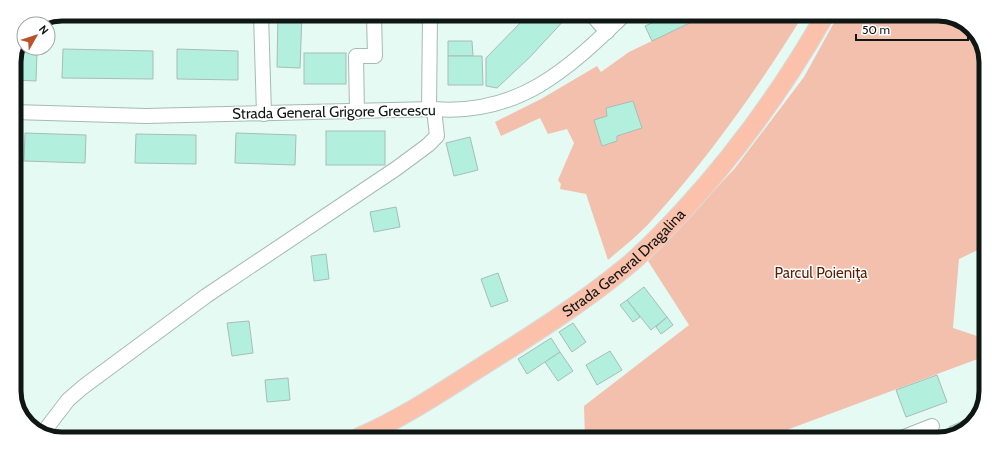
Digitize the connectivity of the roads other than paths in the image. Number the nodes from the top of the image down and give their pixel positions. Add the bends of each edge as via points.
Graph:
1 (261, 21) edge
2 (374, 21) edge
3 (430, 21) edge
4 (597, 21) edge
5 (618, 21) edge
6 (821, 21) edge
7 (607, 32) junction
8 (432, 110) junction
9 (21, 112) edge
10 (357, 112) junction
11 (264, 114) junction
12 (932, 426) dead end
13 (46, 429) edge
14 (369, 432) edge
15 (917, 432) edge

1 - 11 street
2 - 10 street via 375,56 356,56
3 - 8 street
4 - 7 street
5 - 7 street, Strada General Grigore Grecescu
6 - 14 main road, Strada General Dragalina via 770,103 733,153 661,234 627,267 524,340 414,409
7 - 8 street, Strada General Grigore Grecescu via 578,59 518,97 487,107 456,111
8 - 10 street, Strada General Grigore Grecescu
8 - 13 street via 437,136 428,145 206,296 83,387 68,400
9 - 11 street, Strada General Grigore Grecescu via 146,116
10 - 11 street, Strada General Grigore Grecescu
12 - 15 street

